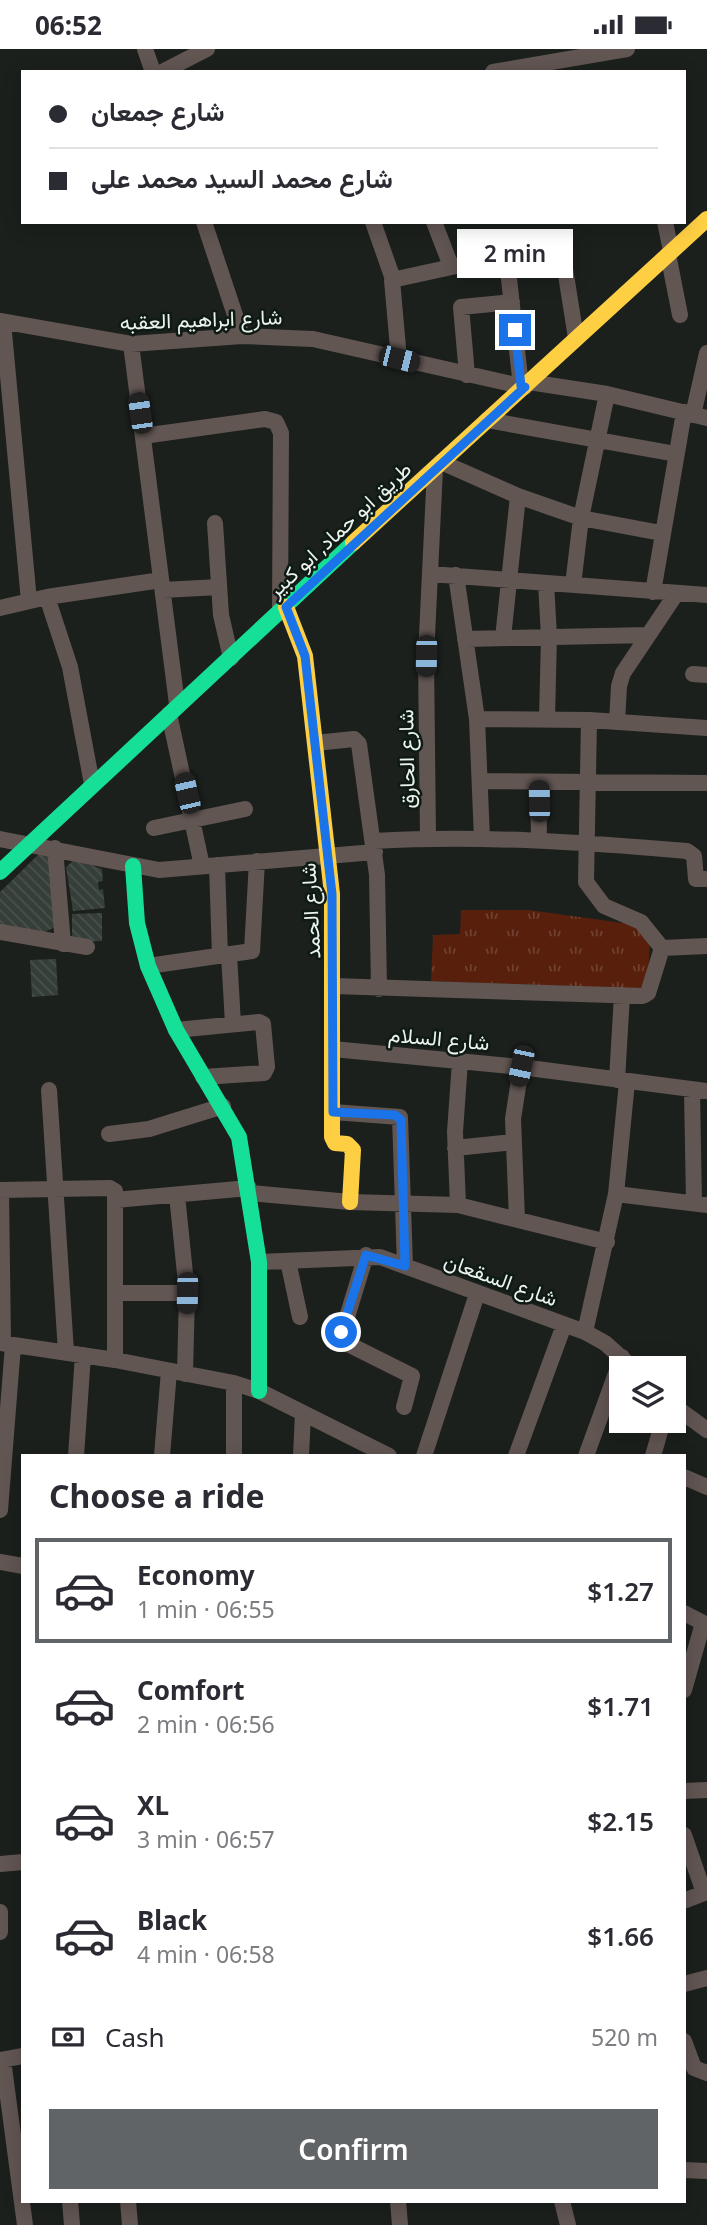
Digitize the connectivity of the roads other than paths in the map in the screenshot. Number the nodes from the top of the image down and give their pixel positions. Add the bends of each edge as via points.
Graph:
1 (145, 49) edge
2 (206, 49) edge
3 (626, 49) edge
4 (152, 70) edge
5 (166, 70) edge
6 (505, 70) edge
7 (707, 219) edge
8 (205, 224) edge
9 (374, 224) edge
10 (435, 224) edge
11 (665, 224) edge
12 (707, 233) edge
13 (670, 252) junction
14 (563, 256) dead end
15 (451, 267) junction
16 (393, 279) junction
17 (512, 302) junction
18 (680, 315) dead end
19 (1, 322) edge
20 (242, 336) junction
21 (576, 338) junction
22 (131, 344) junction
23 (707, 353) edge
24 (399, 359) junction
25 (467, 375) junction
26 (525, 385) junction
27 (607, 394) junction
28 (695, 415) edge
29 (487, 419) junction
30 (143, 436) junction
31 (596, 439) junction
32 (676, 454) junction
33 (438, 465) junction
34 (518, 496) junction
35 (581, 518) junction
36 (215, 523) dead end
37 (661, 533) junction
38 (430, 574) junction
39 (456, 575) junction
40 (508, 579) junction
41 (546, 583) junction
42 (162, 585) junction
43 (573, 585) junction
44 (219, 587) junction
45 (653, 592) junction
46 (676, 594) junction
47 (707, 594) edge
48 (47, 597) junction
49 (29, 601) junction
50 (0, 608) edge
51 (283, 610) junction
52 (648, 635) junction
53 (549, 636) junction
54 (503, 638) junction
55 (465, 639) junction
56 (231, 658) junction
57 (173, 709) junction
58 (477, 719) junction
59 (547, 719) junction
60 (589, 720) junction
61 (617, 722) junction
62 (707, 728) edge
63 (315, 743) junction
64 (481, 782) junction
65 (538, 782) junction
66 (587, 782) junction
67 (707, 783) edge
68 (92, 784) junction
69 (245, 809) dead end
70 (193, 820) junction
71 (154, 828) dead end
72 (428, 838) junction
73 (0, 839) edge
74 (482, 839) junction
75 (539, 840) junction
76 (30, 843) junction
77 (584, 844) junction
78 (375, 846) junction
79 (55, 848) junction
80 (328, 855) junction
81 (257, 861) junction
82 (210, 865) junction
83 (133, 866) junction
84 (0, 872) edge
85 (701, 877) edge
86 (0, 932) edge
87 (63, 944) junction
88 (707, 946) edge
89 (87, 947) dead end
90 (662, 948) junction
91 (225, 955) junction
92 (148, 966) junction
93 (334, 986) junction
94 (379, 989) junction
95 (622, 995) junction
96 (233, 1024) junction
97 (176, 1030) junction
98 (333, 1049) junction
99 (460, 1061) junction
100 (521, 1066) junction
101 (203, 1077) junction
102 (622, 1081) junction
103 (49, 1090) dead end
104 (700, 1090) edge
105 (223, 1107) junction
106 (333, 1112) junction
107 (109, 1134) dead end
108 (514, 1142) junction
109 (455, 1148) junction
110 (0, 1190) edge
111 (55, 1191) junction
112 (250, 1191) junction
113 (111, 1194) junction
114 (617, 1194) junction
115 (177, 1195) junction
116 (350, 1202) junction
117 (403, 1203) junction
118 (701, 1204) edge
119 (458, 1205) junction
120 (517, 1219) junction
121 (607, 1242) junction
122 (366, 1255) junction
123 (288, 1261) junction
124 (259, 1262) junction
125 (405, 1266) junction
126 (115, 1293) junction
127 (187, 1293) junction
128 (477, 1294) junction
129 (300, 1317) dead end
130 (564, 1325) junction
131 (585, 1332) junction
132 (5, 1344) edge
133 (66, 1352) junction
134 (83, 1355) junction
135 (618, 1356) edge
136 (115, 1360) junction
137 (177, 1372) junction
138 (234, 1383) junction
139 (259, 1391) junction
140 (609, 1405) edge
141 (404, 1407) dead end
142 (303, 1413) junction
143 (686, 1415) edge
144 (707, 1430) edge
145 (660, 1433) edge
146 (76, 1454) edge
147 (162, 1454) edge
148 (234, 1454) edge
149 (301, 1454) edge
150 (385, 1454) edge
151 (425, 1454) edge
152 (517, 1454) edge
153 (587, 1454) edge
154 (654, 1454) edge
155 (686, 1478) edge
156 (707, 1487) edge
157 (0, 1510) edge
158 (0, 1562) edge
159 (21, 1566) edge
160 (686, 1614) edge
161 (705, 1624) edge
162 (686, 1684) edge
163 (707, 1790) edge
164 (686, 1791) edge
165 (686, 1840) edge
166 (21, 1862) edge
167 (0, 1864) edge
168 (706, 1893) edge
169 (686, 1900) edge
170 (0, 1912) edge
171 (0, 1932) edge
172 (707, 1977) edge
173 (686, 1983) edge
174 (686, 2051) edge
175 (21, 2056) edge
176 (2, 2060) edge
177 (707, 2073) edge
178 (686, 2170) edge
179 (707, 2171) edge
180 (21, 2181) edge
181 (23, 2203) edge
182 (71, 2203) edge
183 (128, 2203) edge
184 (398, 2203) edge
185 (562, 2203) edge
186 (25, 2225) edge
187 (72, 2225) edge
188 (130, 2225) edge
189 (400, 2225) edge
190 (568, 2225) edge

1 - 4 street
2 - 5 street
3 - 6 street
7 - 12 street
7 - 13 street, طريق ابو حماد, ابو كبير
8 - 20 street
9 - 16 street
10 - 15 street
11 - 13 street
13 - 18 street
13 - 21 street, طريق ابو حماد, ابو كبير
14 - 21 street
15 - 16 street
15 - 17 street via 505,257
16 - 24 street
17 - 25 street via 461,307
17 - 26 street
19 - 22 street, شارع ابراهيم العقبه
19 - 49 street
20 - 22 street, شارع ابراهيم العقبه
20 - 24 street, شارع ابراهيم العقبه via 313,339
21 - 26 street, طريق ابو حماد, ابو كبير
22 - 30 street
23 - 28 street
24 - 25 street, شارع ابراهيم العقبه
25 - 26 street, شارع ابراهيم العقبه
26 - 27 street, شارع ابراهيم العقبه
26 - 29 street, طريق ابو حماد, ابو كبير
27 - 28 street, شارع ابراهيم العقبه
27 - 31 street
28 - 32 street
29 - 31 street
29 - 33 street, طريق ابو حماد, ابو كبير
30 - 42 street
30 - 51 street via 265,419 276,422 281,433
31 - 32 street
31 - 35 street
32 - 37 street
33 - 34 street
33 - 38 street, شارع الحارق
33 - 51 street, طريق ابو حماد, ابو كبير
34 - 35 street
34 - 40 street
35 - 37 street
35 - 43 street
36 - 44 street
37 - 45 street
38 - 39 street
38 - 72 street, شارع الحارق via 425,692
39 - 40 street
39 - 55 street
40 - 41 street
40 - 54 street
41 - 43 street
41 - 53 street
42 - 44 street
42 - 48 street
42 - 57 street
43 - 45 street
44 - 56 street
45 - 46 street
46 - 47 street
46 - 52 street
48 - 49 street
48 - 68 street via 70,667
49 - 50 street
51 - 56 street, طريق ابو حماد, ابو كبير
51 - 63 street, شارع الحمد via 305,656
52 - 53 street
52 - 61 street via 623,673
53 - 54 street
53 - 59 street
54 - 55 street
55 - 58 street
56 - 57 street, طريق ابو حماد, ابو كبير
57 - 68 street, طريق ابو حماد, ابو كبير
57 - 70 street
58 - 59 street
58 - 64 street
59 - 60 street
60 - 61 street
60 - 66 street
61 - 62 street
63 - 78 street via 358,742
63 - 80 street, شارع الحمد
64 - 65 street
64 - 74 street
65 - 66 street
65 - 75 street
66 - 67 street
66 - 77 street
68 - 76 street, طريق ابو حماد, ابو كبير
69 - 70 street
70 - 71 street
70 - 82 street
72 - 74 street
72 - 78 street
73 - 76 street
74 - 75 street
75 - 77 street
76 - 79 street
76 - 84 street, طريق ابو حماد, ابو كبير
77 - 85 street via 683,851 694,856
77 - 90 street via 586,882 593,893 604,905 641,922
78 - 80 street
78 - 94 street
79 - 83 street
79 - 87 street
80 - 81 street
80 - 93 street, شارع الحمد
81 - 82 street
81 - 91 street via 254,949
82 - 83 street via 170,870
82 - 91 street
83 - 92 street via 137,923
86 - 87 street
87 - 89 street
88 - 90 street
90 - 95 street via 648,993
91 - 92 street
91 - 96 street
92 - 97 street
93 - 94 street
93 - 98 street, شارع الحمد
94 - 95 street
95 - 102 street
96 - 97 street
96 - 101 street via 263,1024 264,1073
97 - 101 street
98 - 99 street, شارع السلام
98 - 106 street, شارع الحمد
99 - 100 street, شارع السلام
99 - 109 street
100 - 102 street, شارع السلام
100 - 108 street
101 - 105 street
102 - 104 street, شارع السلام
102 - 114 street
103 - 111 street
104 - 118 street
105 - 107 street via 149,1129
105 - 112 street via 236,1126
106 - 116 street, شارع الحمد via 333,1141 353,1150
106 - 117 street via 400,1117
108 - 109 street
108 - 120 street
109 - 119 street
110 - 111 street
110 - 132 street
111 - 113 street
111 - 133 street
112 - 115 street
112 - 116 street
112 - 124 street
113 - 115 street
113 - 126 street
114 - 118 street
114 - 121 street
115 - 127 street
116 - 117 street
117 - 119 street
117 - 125 street
119 - 120 street
120 - 121 street
121 - 131 street
122 - 123 street, شارع السقعان
122 - 125 street, شارع السقعان
122 - 141 street via 340,1340 412,1376
123 - 124 street, شارع السقعان
123 - 129 street
124 - 139 street
125 - 128 street, شارع السقعان
126 - 127 street
126 - 136 street
127 - 137 street
128 - 130 street, شارع السقعان
128 - 151 street
130 - 131 street, شارع السقعان
130 - 152 street
131 - 135 street, شارع السقعان
132 - 133 street
132 - 157 street
133 - 134 street
134 - 136 street
134 - 146 street
136 - 137 street
137 - 138 street
137 - 147 street
138 - 139 street
138 - 148 street
139 - 142 street
140 - 153 street
142 - 149 street
142 - 150 street
143 - 144 street
145 - 154 street
155 - 156 street
158 - 159 street
160 - 161 street
161 - 162 street
163 - 164 street
165 - 168 street
166 - 167 street
168 - 169 street
170 - 171 street
172 - 173 street
174 - 177 street via 694,2068
175 - 176 street
176 - 180 street
178 - 179 street
181 - 186 street
182 - 187 street
183 - 188 street
184 - 189 street
185 - 190 street

